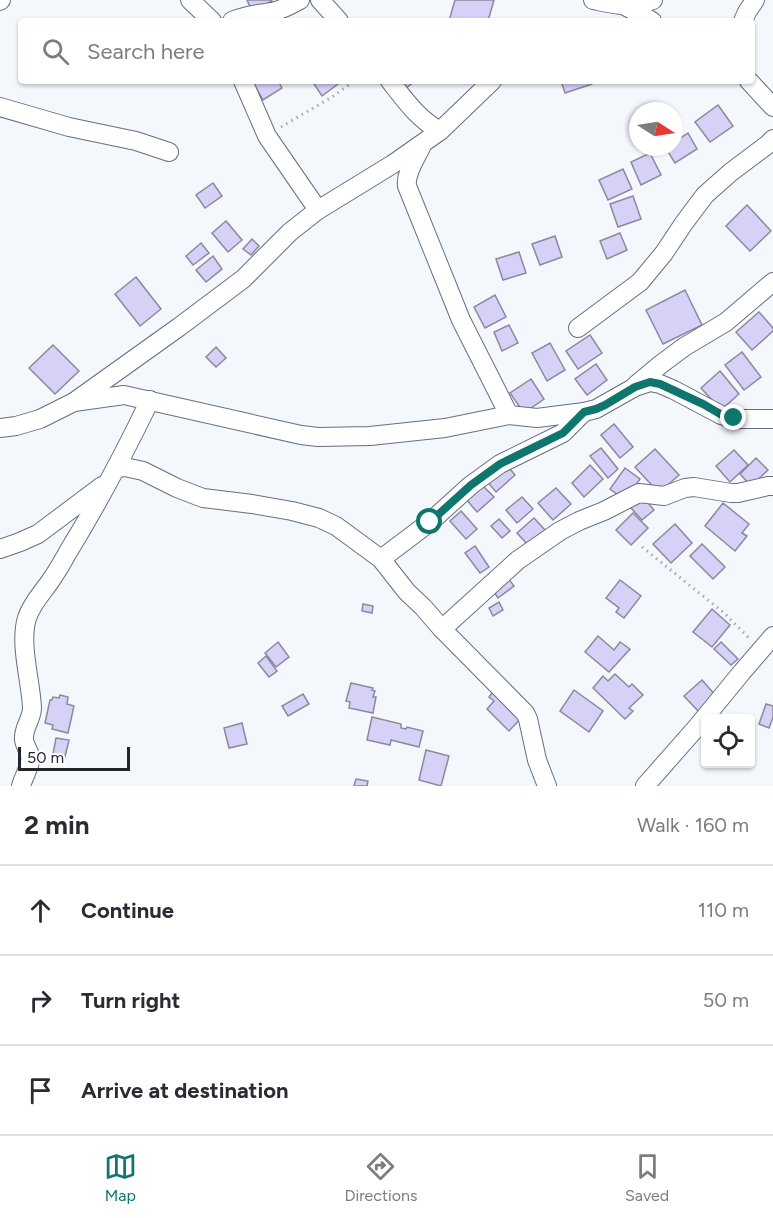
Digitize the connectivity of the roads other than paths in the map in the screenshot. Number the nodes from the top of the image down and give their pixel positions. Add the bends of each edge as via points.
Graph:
1 (190, 0) edge
2 (300, 0) edge
3 (320, 0) edge
4 (593, 0) edge
5 (652, 0) edge
6 (756, 0) edge
7 (637, 16) edge
8 (209, 18) edge
9 (240, 18) edge
10 (336, 18) edge
11 (744, 18) edge
12 (244, 84) edge
13 (392, 84) edge
14 (489, 84) edge
15 (752, 84) edge
16 (0, 107) edge
17 (773, 107) edge
18 (440, 131) junction
19 (773, 139) edge
20 (423, 144) junction
21 (169, 152) dead end
22 (318, 210) junction
23 (773, 282) edge
24 (578, 328) dead end
25 (635, 387) junction
26 (150, 400) junction
27 (74, 402) junction
28 (584, 412) junction
29 (509, 416) junction
30 (773, 419) edge
31 (0, 428) edge
32 (117, 468) junction
33 (106, 483) junction
34 (773, 486) edge
35 (0, 549) edge
36 (381, 559) junction
37 (442, 629) junction
38 (767, 643) edge
39 (21, 786) edge
40 (548, 786) edge
41 (645, 786) edge

1 - 8 street
2 - 9 street via 273,12
3 - 10 street
4 - 7 street
5 - 7 street via 642,4
6 - 11 street
12 - 22 street via 267,136
13 - 18 street via 414,112
14 - 18 street
15 - 17 street
16 - 21 street
18 - 20 street
19 - 24 street via 705,195 640,282
20 - 22 street
20 - 29 street via 406,180 407,186 462,320
22 - 27 street via 243,279
23 - 25 street via 726,322 684,347
25 - 28 street
25 - 30 street via 650,382 660,384 722,415
26 - 27 street via 124,395
26 - 29 street via 318,436 402,433
26 - 32 street
27 - 31 street via 40,418
28 - 29 street via 537,418
28 - 36 street via 563,433 500,464
32 - 33 street
32 - 36 street via 143,471 203,498 319,518
33 - 35 street via 38,534
33 - 39 street via 27,618 32,712 24,740 30,762
34 - 37 street via 738,493 694,486 664,496 639,493 560,531 518,560
36 - 37 street
37 - 40 street via 525,713
38 - 41 street

